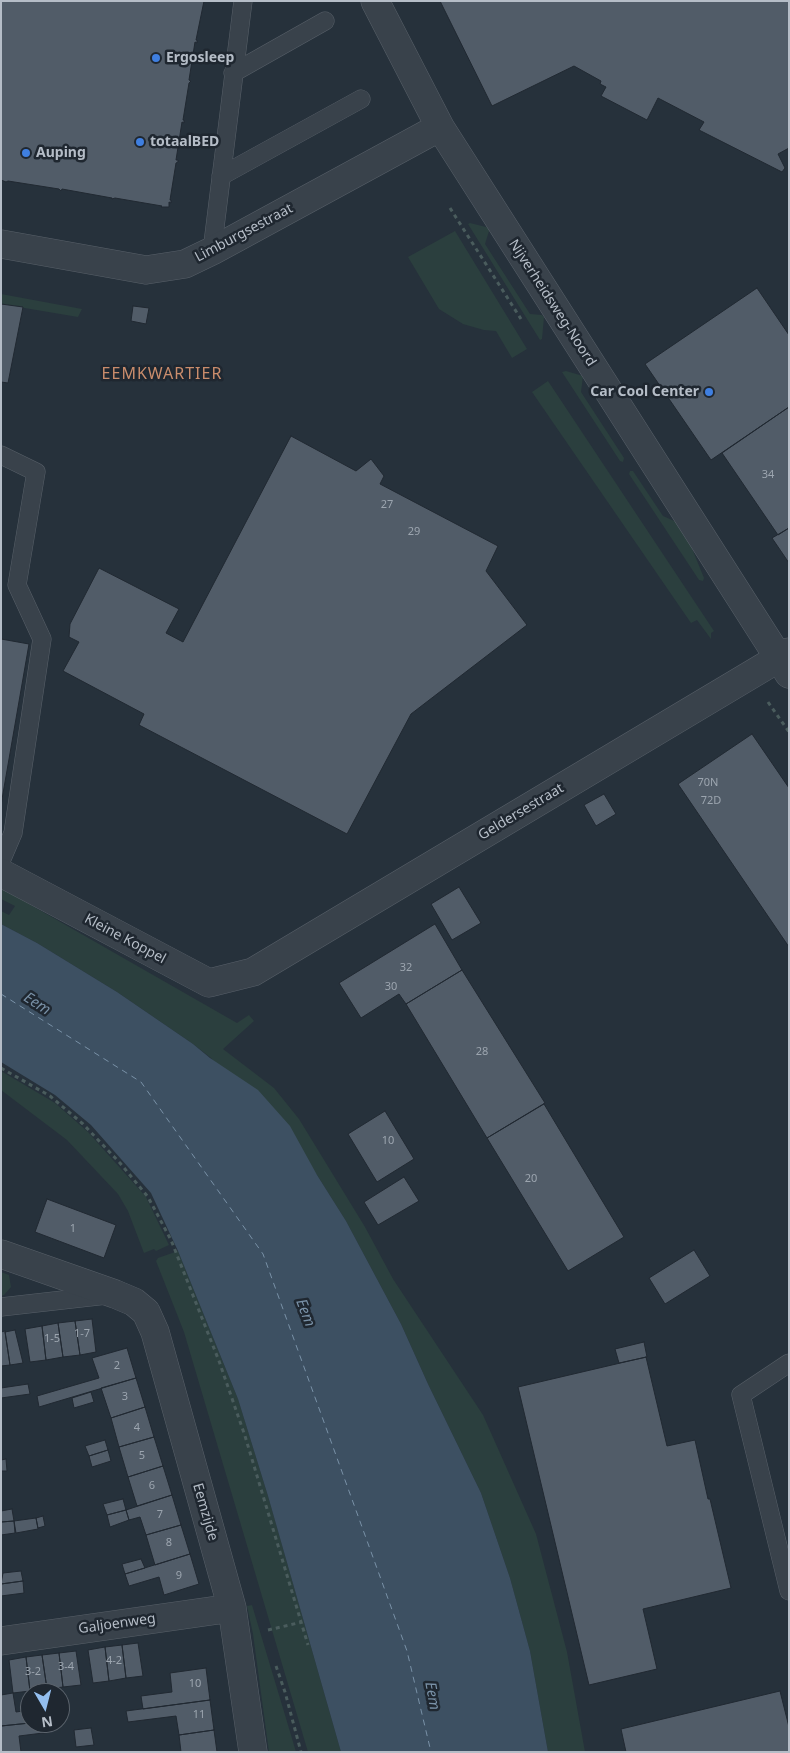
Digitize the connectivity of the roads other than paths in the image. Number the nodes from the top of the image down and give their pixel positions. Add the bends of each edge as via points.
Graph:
1 (243, 1) edge
2 (375, 1) edge
3 (325, 21) dead end
4 (233, 73) junction
5 (361, 99) dead end
6 (440, 127) junction
7 (221, 176) junction
8 (1, 244) edge
9 (212, 251) junction
10 (1, 455) edge
11 (785, 662) edge
12 (1, 861) edge
13 (1, 873) edge
14 (253, 972) joint
15 (1, 1254) edge
16 (115, 1294) junction
17 (1, 1307) edge
18 (789, 1363) edge
19 (789, 1591) edge
20 (232, 1608) junction
21 (1, 1641) edge
22 (253, 1752) edge

1 - 4 lane
2 - 6 street, Nijverheidsweg-Noord
3 - 4 lane
4 - 7 lane
5 - 7 lane
6 - 9 street, Limburgsestraat
6 - 11 street, Nijverheidsweg-Noord
7 - 9 lane
8 - 9 street, Limburgsestraat via 146,270 185,264
10 - 12 lane via 36,472 17,585 42,639 13,833
11 - 14 street, Geldersestraat via 750,674
13 - 14 street, Kleine Koppel via 209,983
15 - 16 street, Eemzijde
16 - 17 lane
16 - 20 street, Eemzijde via 134,1302 146,1312 155,1332
18 - 19 lane via 741,1395
20 - 21 street, Galjoenweg
20 - 22 street, Eemzijde

